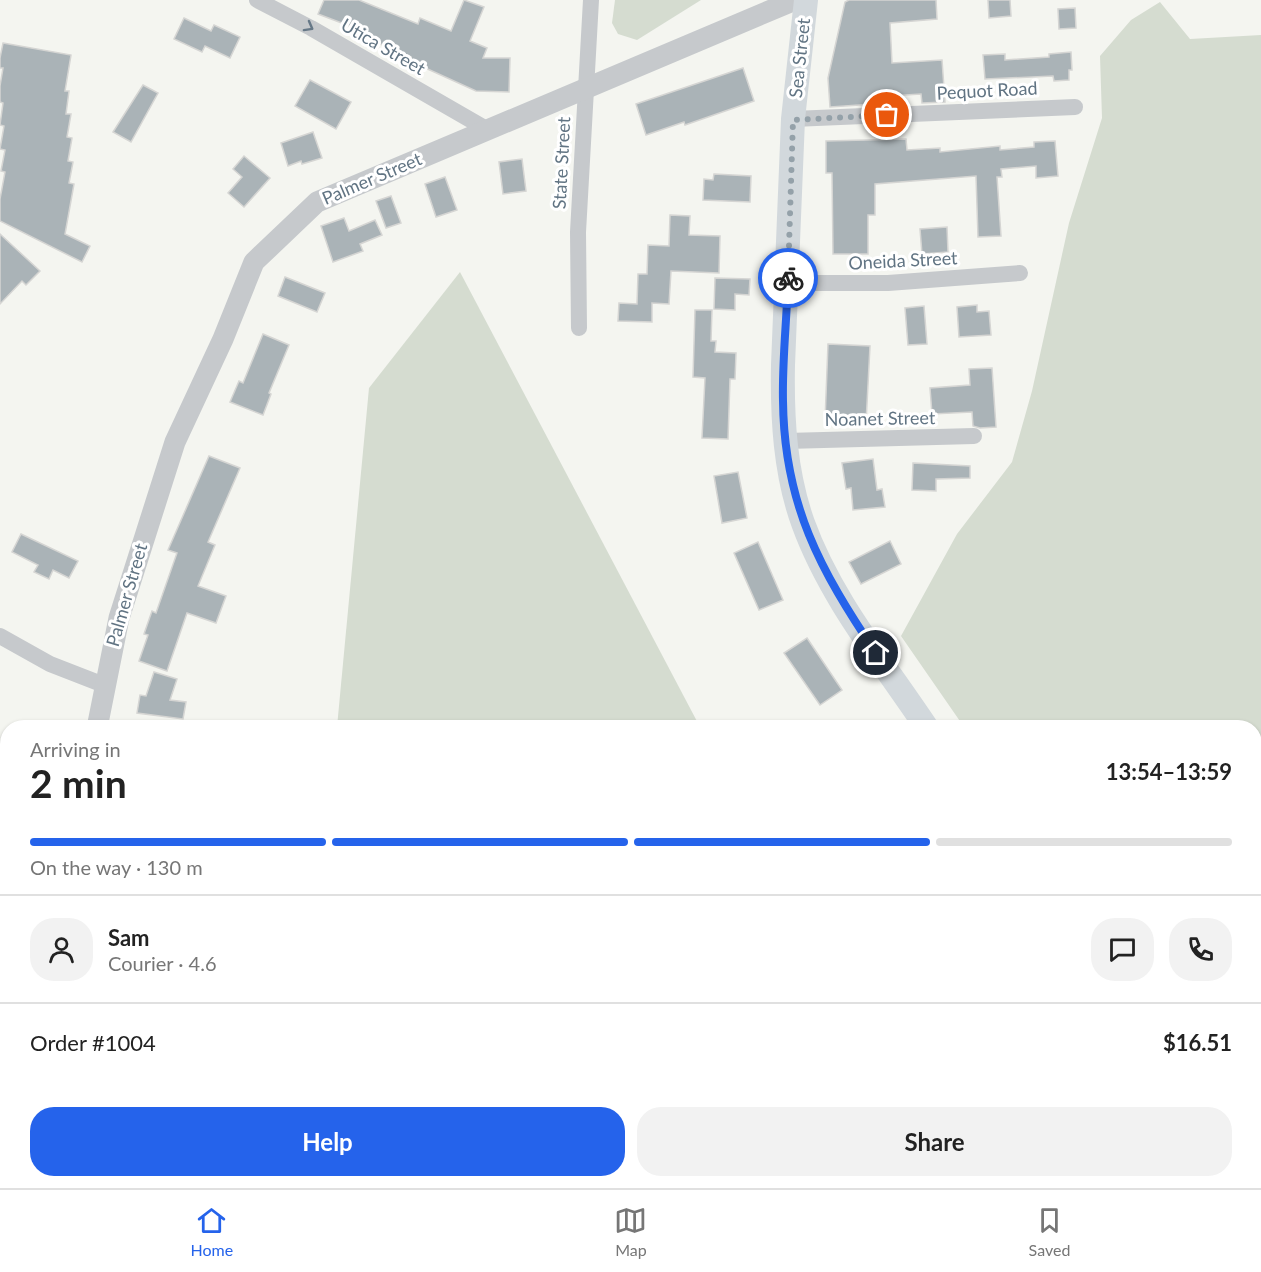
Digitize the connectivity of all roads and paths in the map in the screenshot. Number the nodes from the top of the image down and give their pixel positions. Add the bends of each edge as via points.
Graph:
1 (258, 0) edge
2 (591, 0) edge
3 (795, 0) edge
4 (806, 0) edge
5 (585, 88) junction
6 (1075, 107) dead end
7 (793, 120) junction
8 (488, 130) junction
9 (1020, 273) dead end
10 (788, 283) junction
11 (579, 328) dead end
12 (974, 436) dead end
13 (786, 441) junction
14 (0, 636) edge
15 (104, 685) junction
16 (98, 720) edge
17 (922, 720) edge

1 -> 8 street, Utica Street
2 - 5 street, State Street
3 - 5 street, Palmer Street
4 - 7 main road, Sea Street
5 - 8 street, Palmer Street
5 - 11 street, State Street
6 - 7 street, Pequot Road
7 - 10 main road, Sea Street
8 - 15 street, Palmer Street via 317,202 254,262 175,442 119,618
9 - 10 street, Oneida Street via 888,283
10 - 13 main road, Sea Street via 783,403
12 - 13 street, Noanet Street
13 - 17 main road, Sea Street via 792,486 816,553 838,597
14 - 15 street via 50,664
15 - 16 street, Palmer Street

